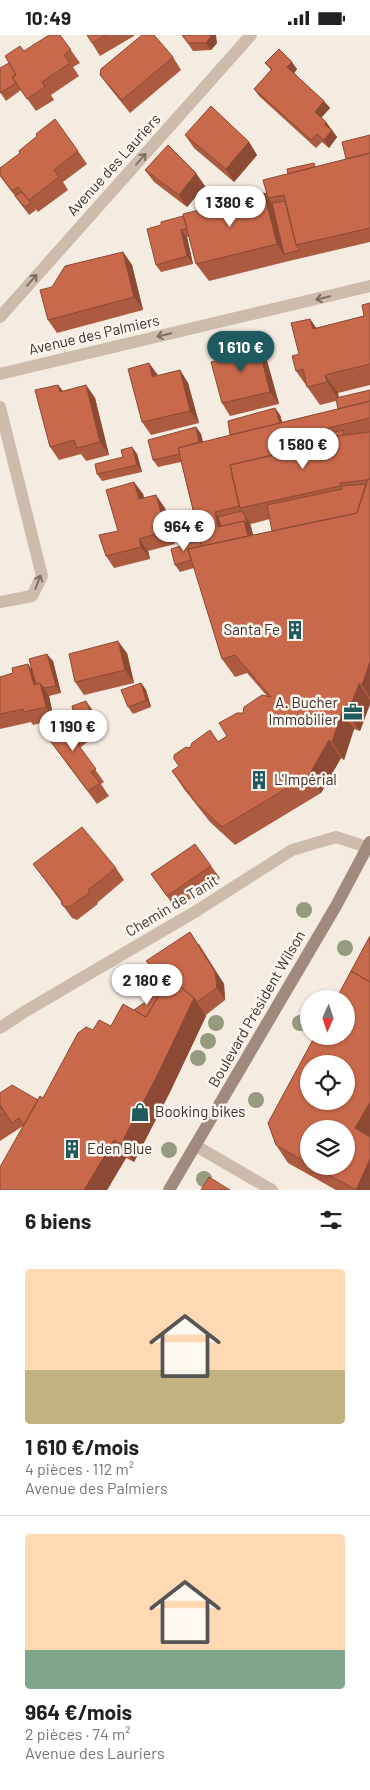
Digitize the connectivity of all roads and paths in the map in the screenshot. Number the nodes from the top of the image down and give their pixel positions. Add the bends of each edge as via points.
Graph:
1 (251, 35) edge
2 (370, 286) edge
3 (0, 317) edge
4 (0, 375) edge
5 (0, 407) edge
6 (0, 602) edge
7 (369, 846) edge
8 (0, 1028) edge
9 (196, 1146) junction
10 (169, 1190) edge
11 (272, 1190) edge

3 -> 1 street, Avenue des Lauriers
2 -> 4 street, Avenue des Palmiers
6 -> 5 street via 32,596 42,576
7 - 8 street, Chemin de Tanit via 336,837 292,851
7 - 9 main road, Boulevard Président Wilson
9 - 10 main road, Boulevard Président Wilson
9 - 11 street

